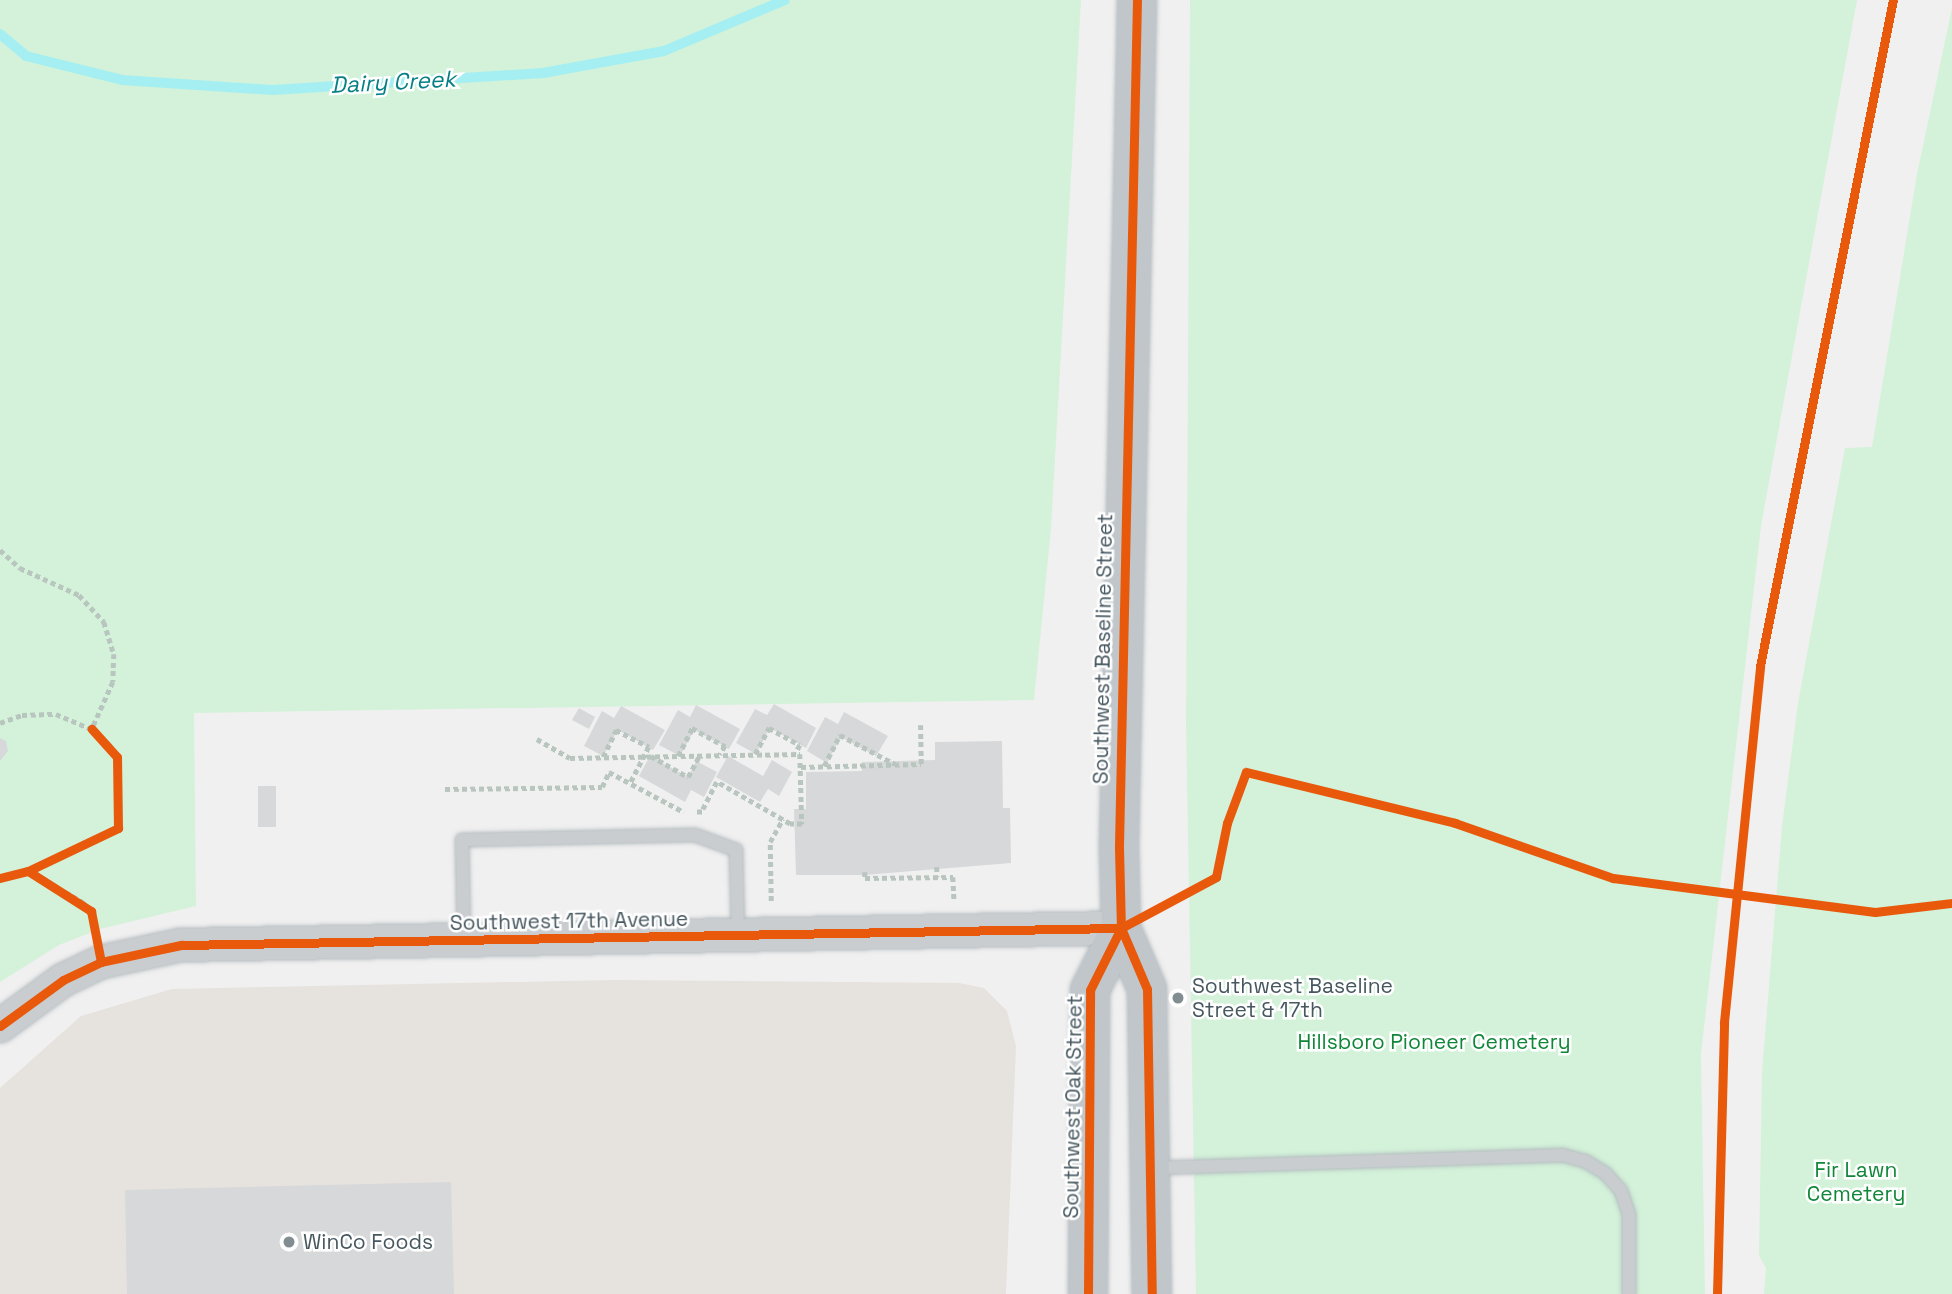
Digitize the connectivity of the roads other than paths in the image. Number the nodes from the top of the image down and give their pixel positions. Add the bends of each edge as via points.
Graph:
1 (1137, 0) edge
2 (1121, 928) junction
3 (738, 935) junction
4 (464, 940) junction
5 (0, 1026) edge
6 (1150, 1168) junction
7 (1088, 1294) edge
8 (1152, 1294) edge
9 (1629, 1294) edge

1 - 2 highway, Southwest Baseline Street via 1118,726
2 - 3 street, Southwest 17th Avenue
2 - 6 highway, Southwest Baseline Street via 1147,989
2 - 7 highway, Southwest Oak Street via 1090,990
3 - 4 street, Southwest 17th Avenue
3 - 4 lane via 736,850 695,835 681,835 462,839
4 - 5 street, Southwest 17th Avenue via 181,945 101,962 29,1001
6 - 8 highway, Southwest Baseline Street
6 - 9 lane via 1562,1155 1585,1161 1605,1173 1621,1191 1629,1214

